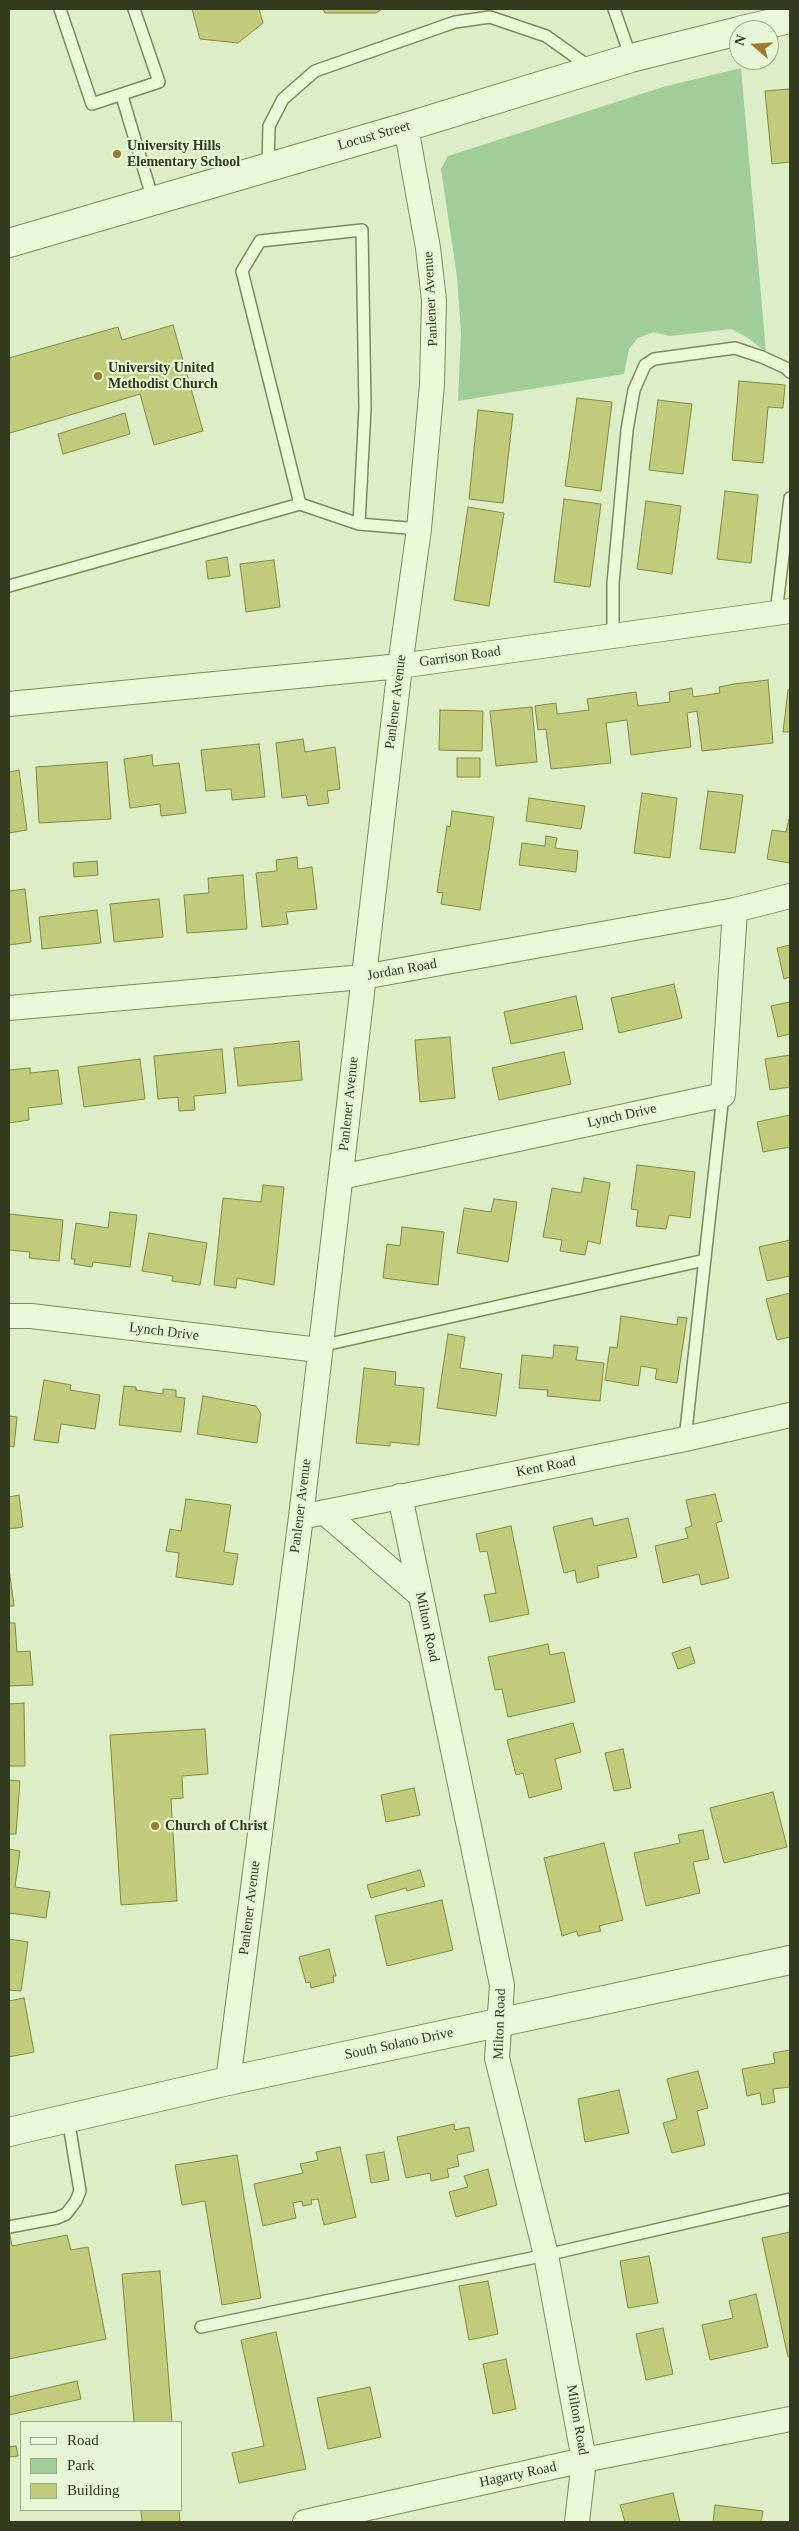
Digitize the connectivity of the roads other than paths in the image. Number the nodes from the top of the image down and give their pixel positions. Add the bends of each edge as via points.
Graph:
1 (60, 9) edge
2 (134, 9) edge
3 (614, 9) edge
4 (729, 33) edge
5 (632, 58) junction
6 (593, 69) junction
7 (122, 96) junction
8 (406, 127) junction
9 (268, 168) junction
10 (153, 200) junction
11 (9, 243) edge
12 (790, 372) edge
13 (790, 498) edge
14 (300, 504) junction
15 (359, 524) junction
16 (419, 529) junction
17 (9, 586) edge
18 (783, 612) edge
19 (612, 636) junction
20 (400, 666) junction
21 (9, 704) edge
22 (790, 896) edge
23 (735, 910) junction
24 (363, 977) junction
25 (9, 1008) edge
26 (723, 1094) junction
27 (341, 1177) junction
28 (705, 1260) junction
29 (9, 1316) edge
30 (320, 1348) junction
31 (790, 1415) edge
32 (685, 1439) junction
33 (400, 1496) junction
34 (324, 1512) junction
35 (300, 1516) junction
36 (421, 1596) junction
37 (790, 1960) edge
38 (500, 2023) junction
39 (228, 2081) junction
40 (68, 2118) junction
41 (9, 2132) edge
42 (790, 2199) edge
43 (9, 2228) edge
44 (546, 2254) junction
45 (201, 2327) dead end
46 (790, 2419) edge
47 (584, 2460) junction
48 (305, 2522) edge
49 (577, 2522) edge

1 - 7 lane via 92,104
2 - 7 lane via 159,82
3 - 5 lane
4 - 5 street, Locust Street
5 - 6 street, Locust Street
6 - 8 street, Locust Street
6 - 9 lane via 546,36 490,18 455,22 315,70 284,99 269,126
7 - 10 lane
8 - 9 street, Locust Street
8 - 16 street, Panlener Avenue via 434,300 432,384
9 - 10 street, Locust Street
10 - 11 street, Locust Street
12 - 19 lane via 778,364 735,348 654,359 645,365 634,390 627,430 613,583
13 - 18 lane
14 - 15 lane
14 - 15 lane via 242,271 260,242 362,230 365,408
14 - 17 lane
15 - 16 lane
16 - 20 street, Panlener Avenue
18 - 19 street, Garrison Road
19 - 20 street, Garrison Road
20 - 21 street, Garrison Road
20 - 24 street, Panlener Avenue
22 - 23 street, Jordan Road
23 - 24 street, Jordan Road
23 - 26 street
24 - 25 street, Jordan Road
24 - 27 street, Panlener Avenue
26 - 27 street, Lynch Drive
26 - 28 lane
27 - 30 street, Panlener Avenue
28 - 30 lane
28 - 32 lane
29 - 30 street, Lynch Drive
30 - 35 street, Panlener Avenue
31 - 32 street, Kent Road
32 - 33 street, Kent Road
33 - 34 street, Kent Road
33 - 36 street, Milton Road
34 - 35 street, Kent Road
34 - 36 street
35 - 39 street, Panlener Avenue
36 - 38 street, Milton Road via 502,1985
37 - 38 street, South Solano Drive
38 - 39 street, South Solano Drive
38 - 44 street, Milton Road via 497,2058
39 - 40 street, South Solano Drive
40 - 41 street, South Solano Drive
40 - 43 lane via 80,2191 76,2201 66,2214 57,2218
42 - 44 lane
44 - 45 lane
44 - 47 street, Milton Road
46 - 47 street, Hagarty Road
47 - 48 street, Hagarty Road
47 - 49 street, Milton Road

